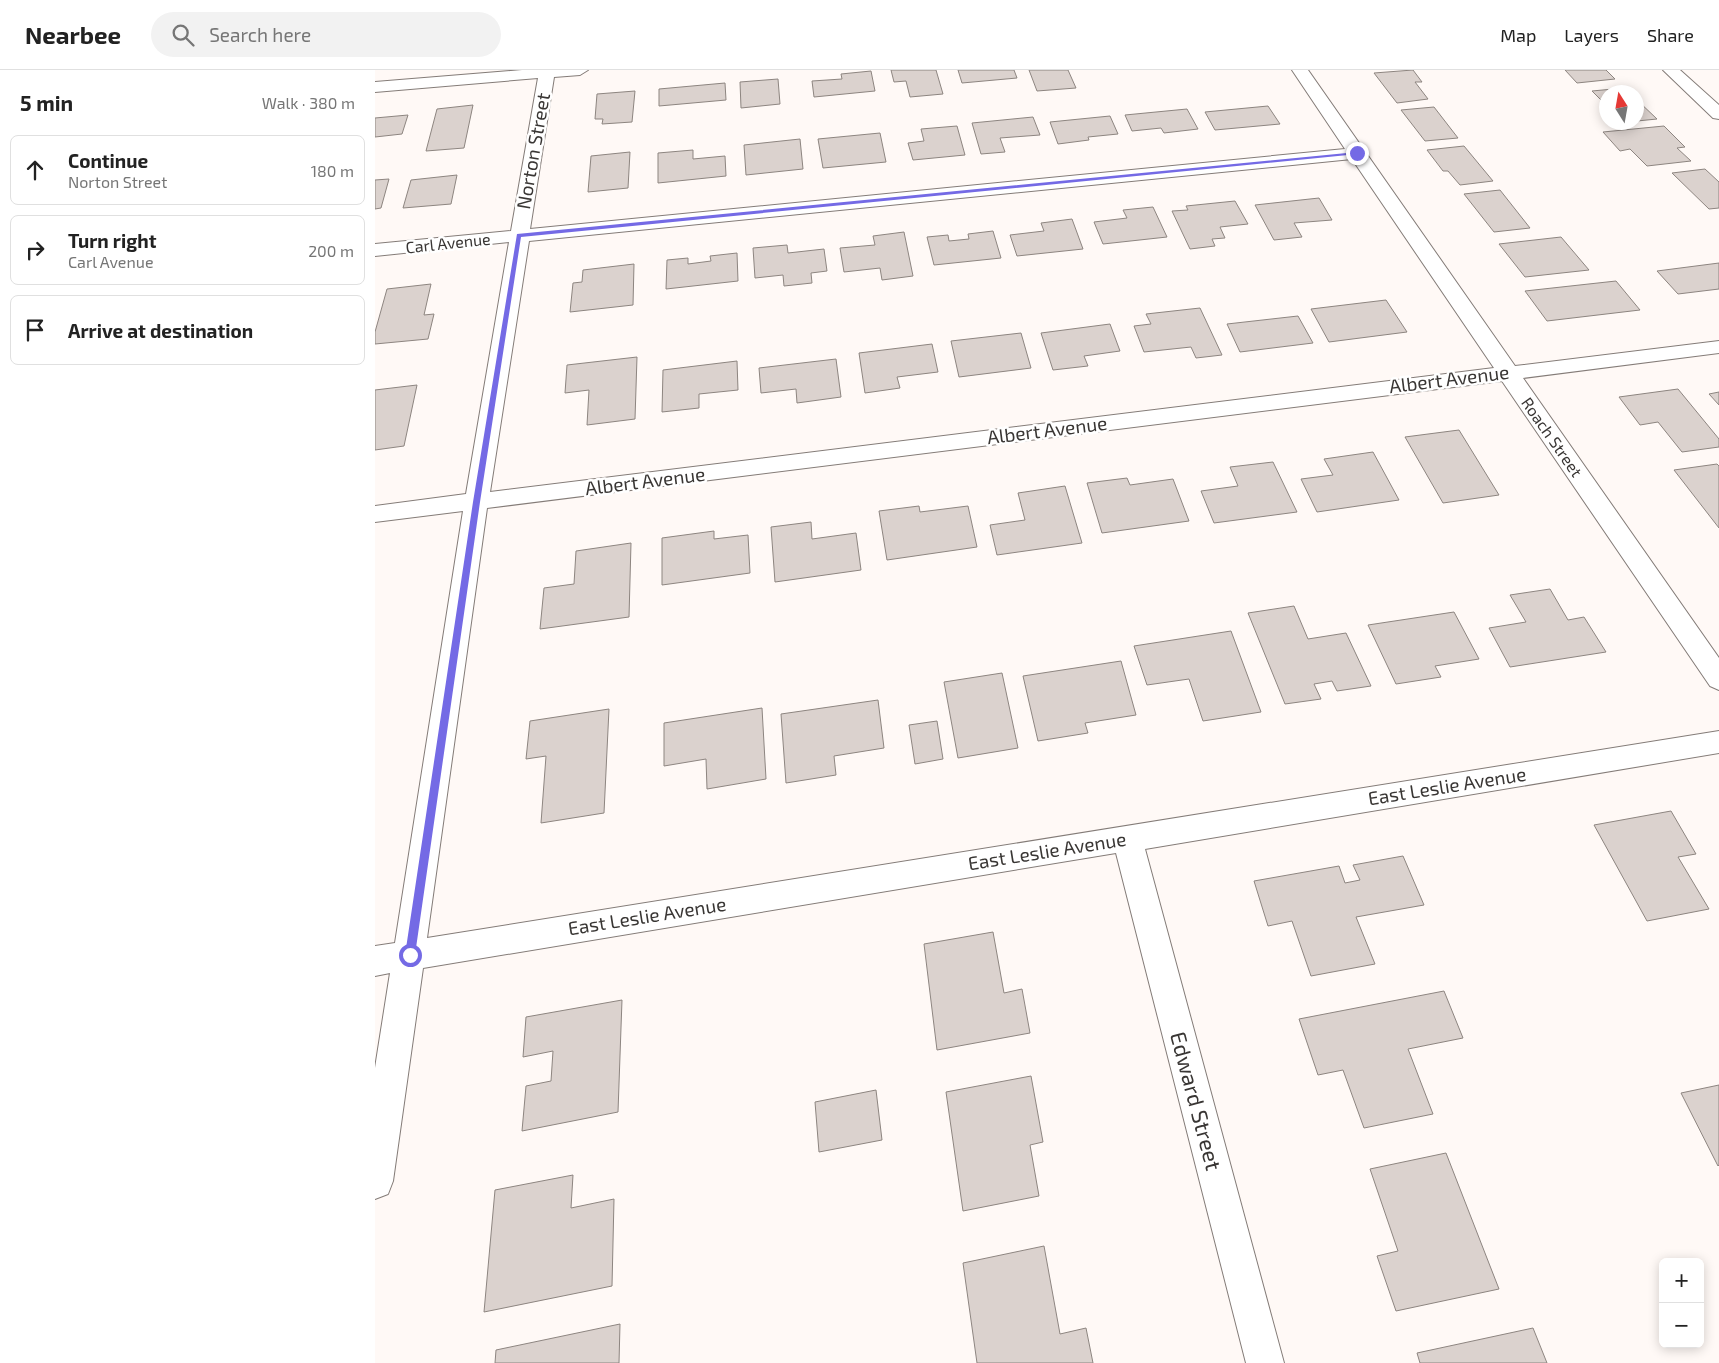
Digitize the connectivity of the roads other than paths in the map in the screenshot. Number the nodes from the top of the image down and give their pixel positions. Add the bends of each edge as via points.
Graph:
1 (580, 70) edge
2 (1300, 70) edge
3 (1671, 70) edge
4 (546, 71) edge
5 (375, 87) edge
6 (1719, 114) edge
7 (1357, 153) junction
8 (519, 236) junction
9 (375, 250) edge
10 (1719, 347) edge
11 (1507, 372) junction
12 (476, 502) junction
13 (375, 514) edge
14 (1719, 679) edge
15 (1719, 742) edge
16 (1127, 838) junction
17 (410, 955) junction
18 (375, 961) edge
19 (375, 1181) edge
20 (1265, 1363) edge

1 - 4 street
2 - 7 street, Roach Street
3 - 6 street
4 - 5 street
4 - 8 street, Norton Street
7 - 8 street, Carl Avenue
7 - 11 street, Roach Street
8 - 9 street, Carl Avenue
8 - 12 street, Norton Street
10 - 11 street, Albert Avenue
11 - 12 street, Albert Avenue
11 - 14 street, Roach Street
12 - 13 street, Albert Avenue
12 - 17 street, Norton Street
15 - 16 street, East Leslie Avenue
16 - 17 street, East Leslie Avenue
16 - 20 street, Edward Street
17 - 18 street, East Leslie Avenue
17 - 19 street, Norton Street

